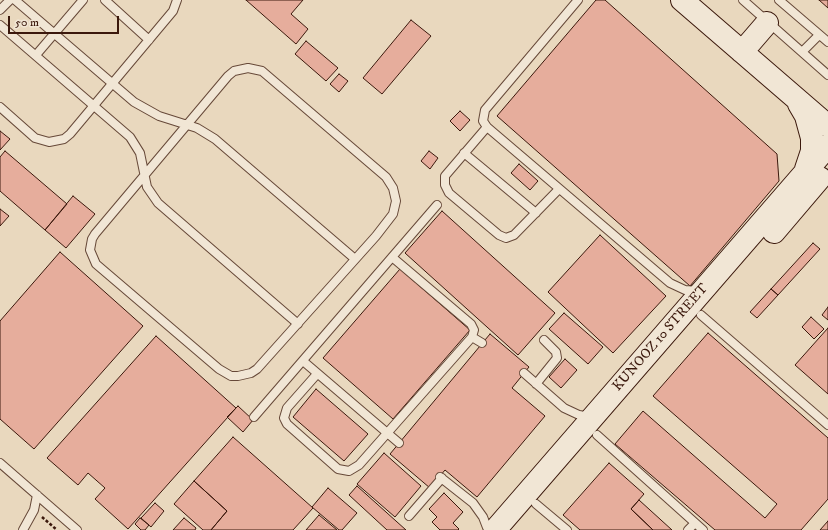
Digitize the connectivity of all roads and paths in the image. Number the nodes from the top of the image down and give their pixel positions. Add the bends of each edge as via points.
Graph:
1 (10, 0) edge
2 (15, 0) edge
3 (83, 0) edge
4 (105, 0) edge
5 (177, 0) edge
6 (578, 0) edge
7 (682, 0) edge
8 (743, 0) edge
9 (779, 0) edge
10 (0, 10) edge
11 (767, 23) junction
12 (0, 25) edge
13 (54, 34) junction
14 (819, 34) junction
15 (149, 40) junction
16 (828, 42) edge
17 (742, 52) junction
18 (802, 52) junction
19 (36, 55) junction
20 (828, 75) edge
21 (112, 84) junction
22 (795, 98) junction
23 (94, 105) junction
24 (0, 107) edge
25 (187, 125) junction
26 (828, 126) edge
27 (488, 127) junction
28 (828, 146) edge
29 (464, 153) junction
30 (828, 168) edge
31 (828, 175) edge
32 (144, 178) junction
33 (807, 182) junction
34 (559, 189) junction
35 (437, 205) dead end
36 (536, 213) junction
37 (392, 257) junction
38 (355, 259) junction
39 (702, 291) junction
40 (701, 315) junction
41 (298, 324) junction
42 (472, 337) junction
43 (544, 340) dead end
44 (482, 343) dead end
45 (302, 361) junction
46 (317, 374) junction
47 (524, 374) dead end
48 (536, 384) junction
49 (254, 417) dead end
50 (596, 425) junction
51 (828, 425) edge
52 (388, 434) junction
53 (399, 443) dead end
54 (0, 463) edge
55 (37, 495) junction
56 (536, 504) junction
57 (34, 510) junction
58 (409, 516) dead end
59 (695, 523) junction
60 (23, 530) edge
61 (56, 530) edge
62 (77, 530) edge
63 (488, 530) edge
64 (495, 530) edge
65 (514, 530) edge
66 (567, 530) edge
67 (688, 530) edge
68 (703, 530) edge

1 - 10 lane
2 - 13 lane
3 - 13 lane
4 - 15 lane
5 - 15 lane via 173,11
6 - 27 lane via 485,110 482,117
7 - 17 street
8 - 11 lane
9 - 14 lane
11 - 17 street
11 - 18 lane
12 - 19 lane
13 - 19 lane
13 - 21 lane
14 - 16 lane
14 - 18 lane
15 - 21 lane
17 - 22 street
18 - 20 lane
19 - 23 lane
21 - 23 lane
21 - 25 lane via 146,110
22 - 26 street
22 - 33 street via 806,116 812,138
23 - 24 lane via 64,139 49,142 35,138
23 - 32 lane via 134,141 140,153
25 - 32 lane
25 - 38 lane via 215,139
25 - 38 lane via 228,76 241,69 262,71 386,177 394,188 396,201 393,214
27 - 29 lane
27 - 34 lane
28 - 33 street, KUNOOZ 10 STREET
29 - 36 lane
29 - 36 lane via 446,176 446,189 499,235 506,238 514,235
30 - 33 street, KUNOOZ 10 STREET
31 - 33 street
32 - 41 lane via 158,203
32 - 41 lane via 92,239 90,250 96,264 219,370 231,376 245,375 257,369
33 - 39 street, KUNOOZ 10 STREET
33 - 40 street, KUNOOZ 10 STREET
34 - 36 lane
34 - 39 lane via 670,283 685,290
35 - 37 lane
37 - 42 lane via 471,324 474,330
37 - 45 lane
38 - 41 lane
39 - 50 street, KUNOOZ 10 STREET
40 - 50 street, KUNOOZ 10 STREET
40 - 51 lane
42 - 44 lane
42 - 52 lane
43 - 48 lane via 556,352 557,358
45 - 46 lane
45 - 49 lane
46 - 52 lane
46 - 52 lane via 287,408 284,418 287,424 338,469 349,471 356,468
47 - 48 lane
48 - 50 lane via 572,412
50 - 56 street, KUNOOZ 10 STREET
50 - 59 lane
50 - 64 street, KUNOOZ 10 STREET
52 - 53 lane
54 - 55 lane
55 - 57 lane
55 - 62 lane
56 - 65 street, KUNOOZ 10 STREET
56 - 66 lane
57 - 60 lane
57 - 61 path
58 - 63 lane via 441,478 473,503
59 - 67 lane
59 - 68 lane

